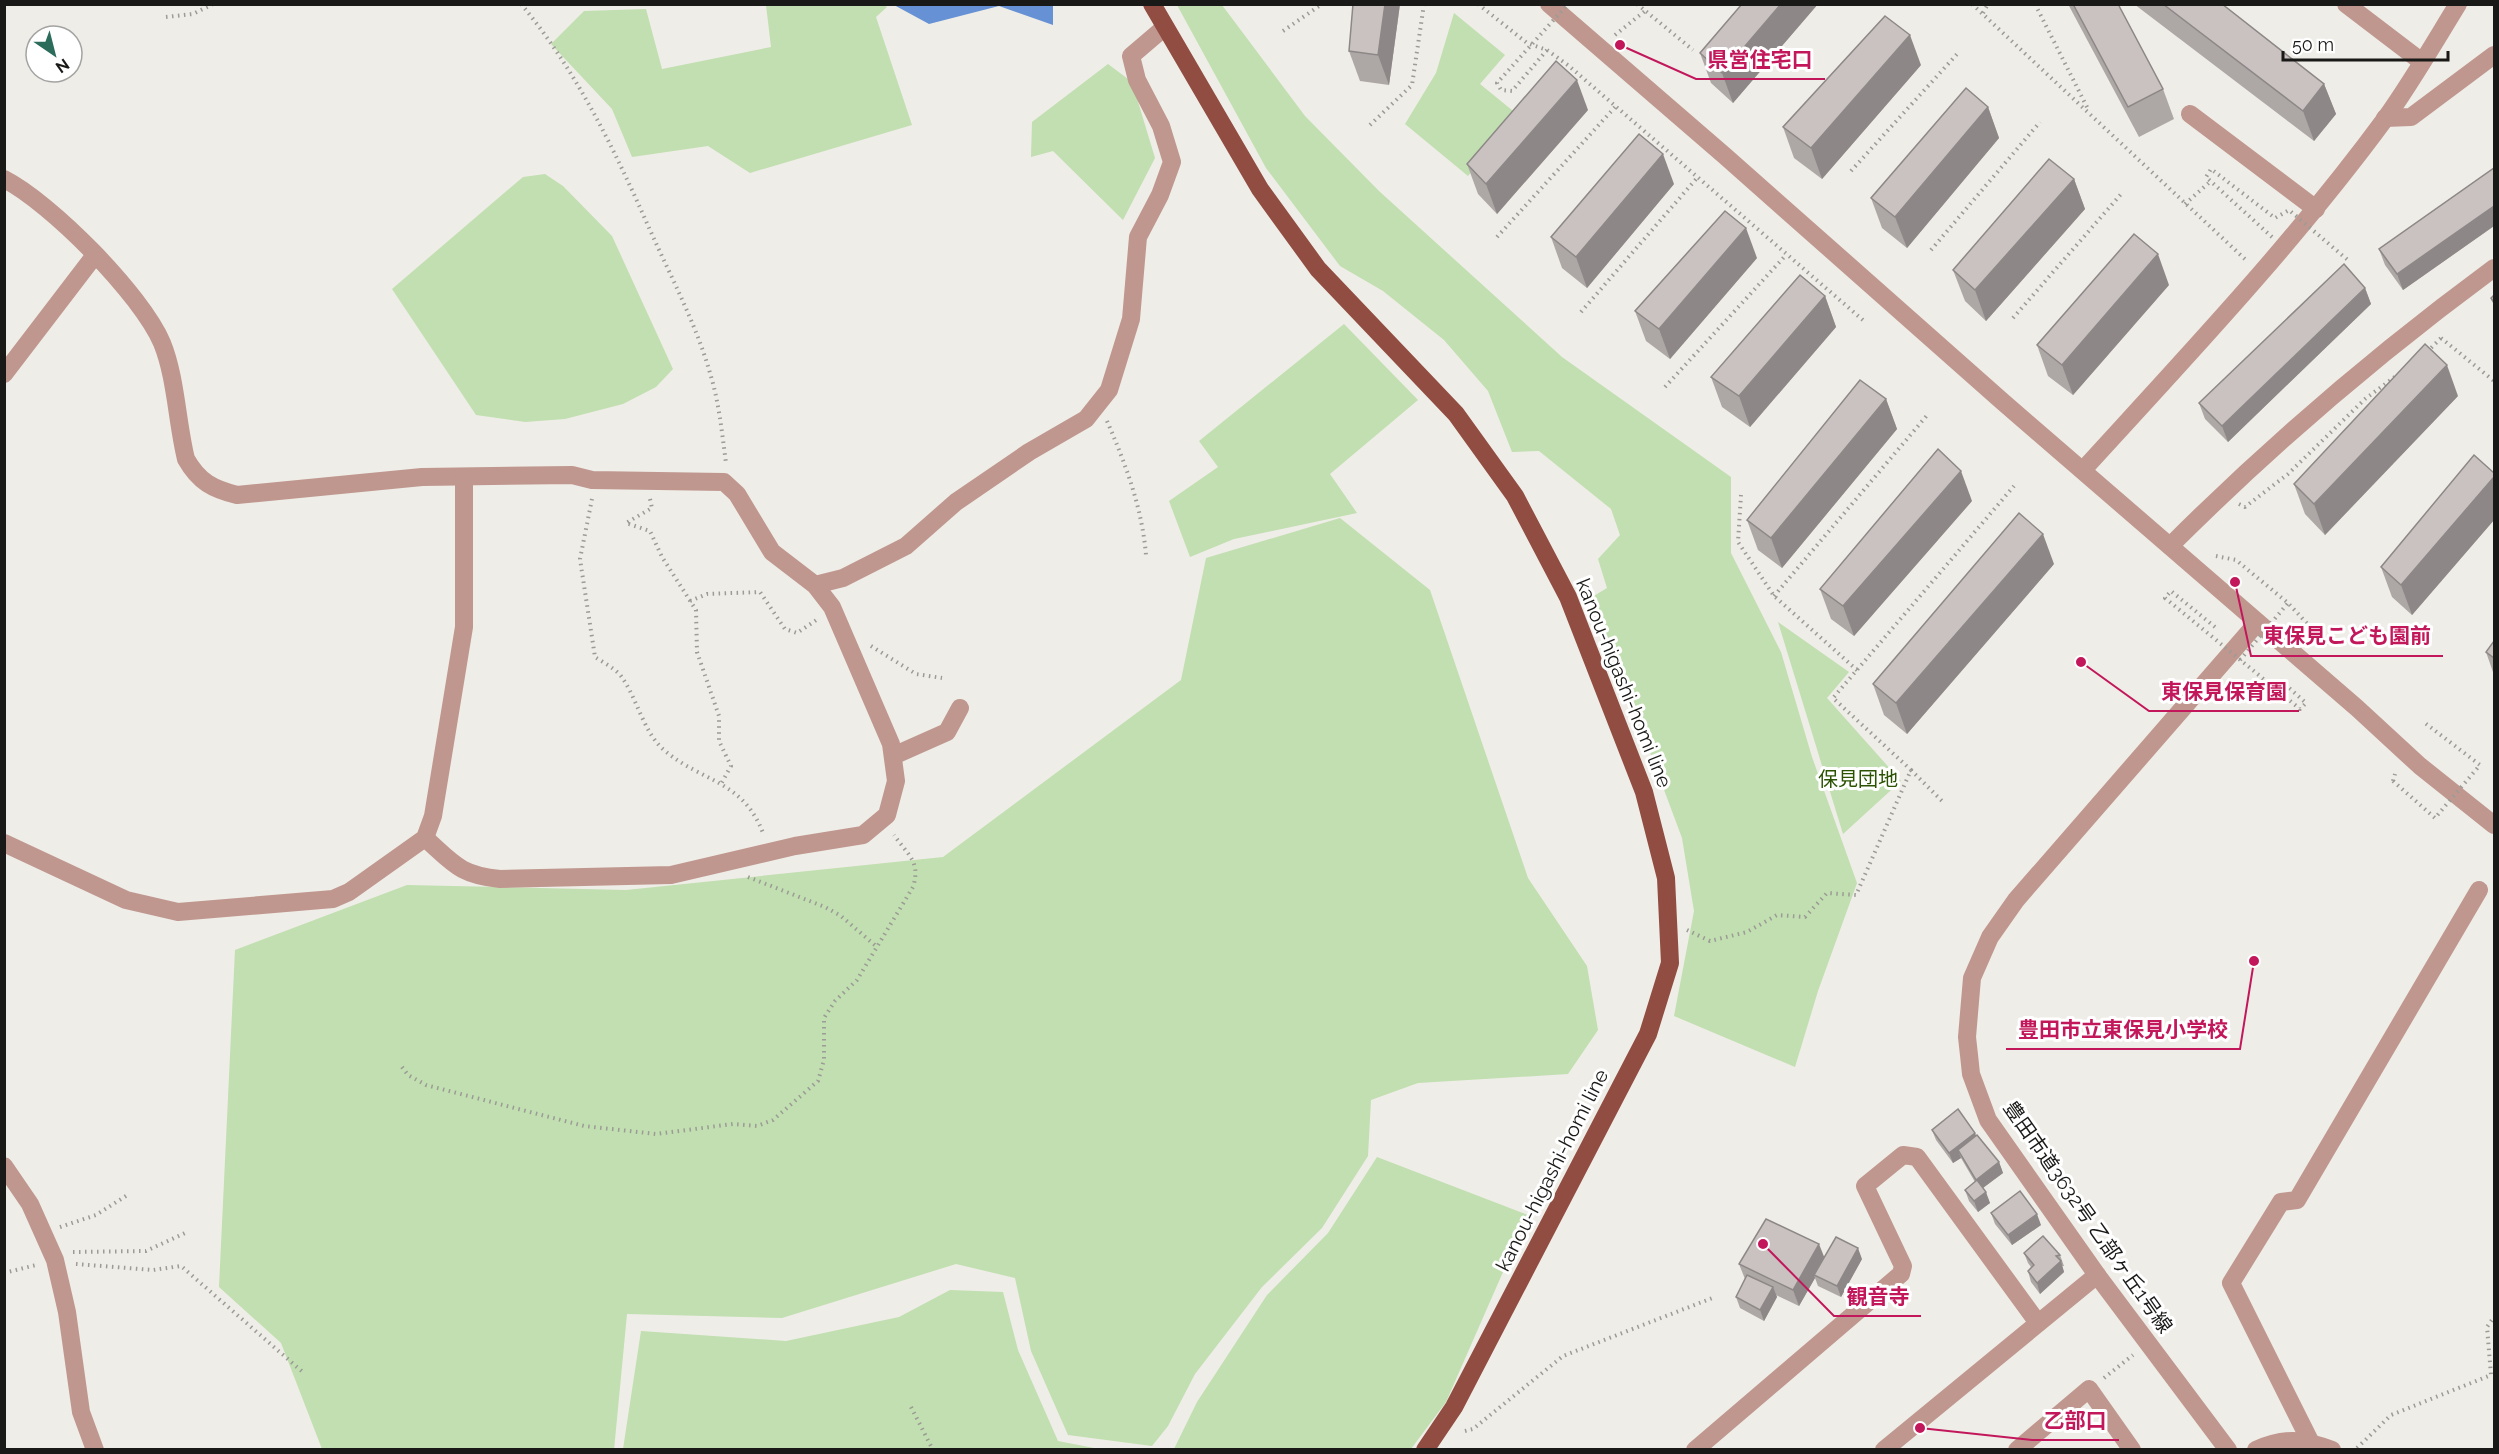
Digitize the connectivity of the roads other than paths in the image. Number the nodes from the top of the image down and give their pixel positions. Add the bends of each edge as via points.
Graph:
1 (1152, 4) edge
2 (1550, 4) edge
3 (2346, 4) edge
4 (2458, 4) edge
5 (1165, 27) junction
6 (2494, 55) edge
7 (2422, 62) junction
8 (2190, 114) dead end
9 (2385, 118) junction
10 (4, 179) edge
11 (2316, 209) junction
12 (95, 255) junction
13 (2494, 268) edge
14 (4, 374) edge
15 (2083, 470) junction
16 (464, 477) junction
17 (2170, 546) junction
18 (815, 585) junction
19 (2257, 623) junction
20 (960, 708) dead end
21 (893, 756) junction
22 (2494, 825) edge
23 (425, 838) junction
24 (4, 843) edge
25 (2479, 890) dead end
26 (4, 1166) edge
27 (2097, 1275) junction
28 (2038, 1323) junction
29 (2312, 1443) junction
30 (95, 1449) edge
31 (1425, 1449) edge
32 (1695, 1449) edge
33 (1884, 1449) edge
34 (2017, 1449) edge
35 (2132, 1449) edge
36 (2228, 1449) edge
37 (2256, 1449) edge
38 (2332, 1449) edge

1 - 5 main road, kanou-higashi-homi line
2 - 15 street
3 - 7 street
4 - 7 street
5 - 18 street via 1131,56 1137,80 1161,126 1172,162 1138,237 1131,319 1109,390 1086,419 956,502 906,546 843,579
5 - 31 main road, kanou-higashi-homi line via 1260,189 1318,269 1456,414 1515,496 1568,597 1644,792 1666,878 1670,963 1648,1034 1454,1407
6 - 9 street via 2411,117
7 - 9 street
8 - 11 street
9 - 11 street
10 - 12 street via 40,203
11 - 15 street
12 - 14 street
12 - 16 street via 142,310 162,344 186,459 194,473 211,488 237,495 422,477
13 - 17 street via 2390,346
15 - 17 street
16 - 18 street via 572,475 592,480 708,480 729,485 772,552
16 - 23 street via 464,627 433,816
17 - 19 street
18 - 21 street via 832,606
19 - 22 street via 2420,766
19 - 27 street, 豊田市道3632号 乙部ヶ丘1号線 via 2016,900 1990,937 1972,978 1967,1036 1970,1065 1988,1120
20 - 21 street via 947,732
21 - 23 street via 896,781 887,815 863,835 671,875 500,879 475,876 457,867
23 - 24 street via 349,892 333,899 178,912 126,900
25 - 29 street via 2297,1200 2281,1202 2231,1283
26 - 30 street via 30,1204 54,1259 67,1312 81,1412
27 - 28 street
27 - 36 street, 豊田市道3632号 乙部ヶ丘1号線
28 - 32 street via 1917,1157 1903,1155 1865,1186 1903,1266 1901,1274
28 - 33 street
29 - 37 street via 2278,1440
29 - 38 street
34 - 35 street via 2089,1389

